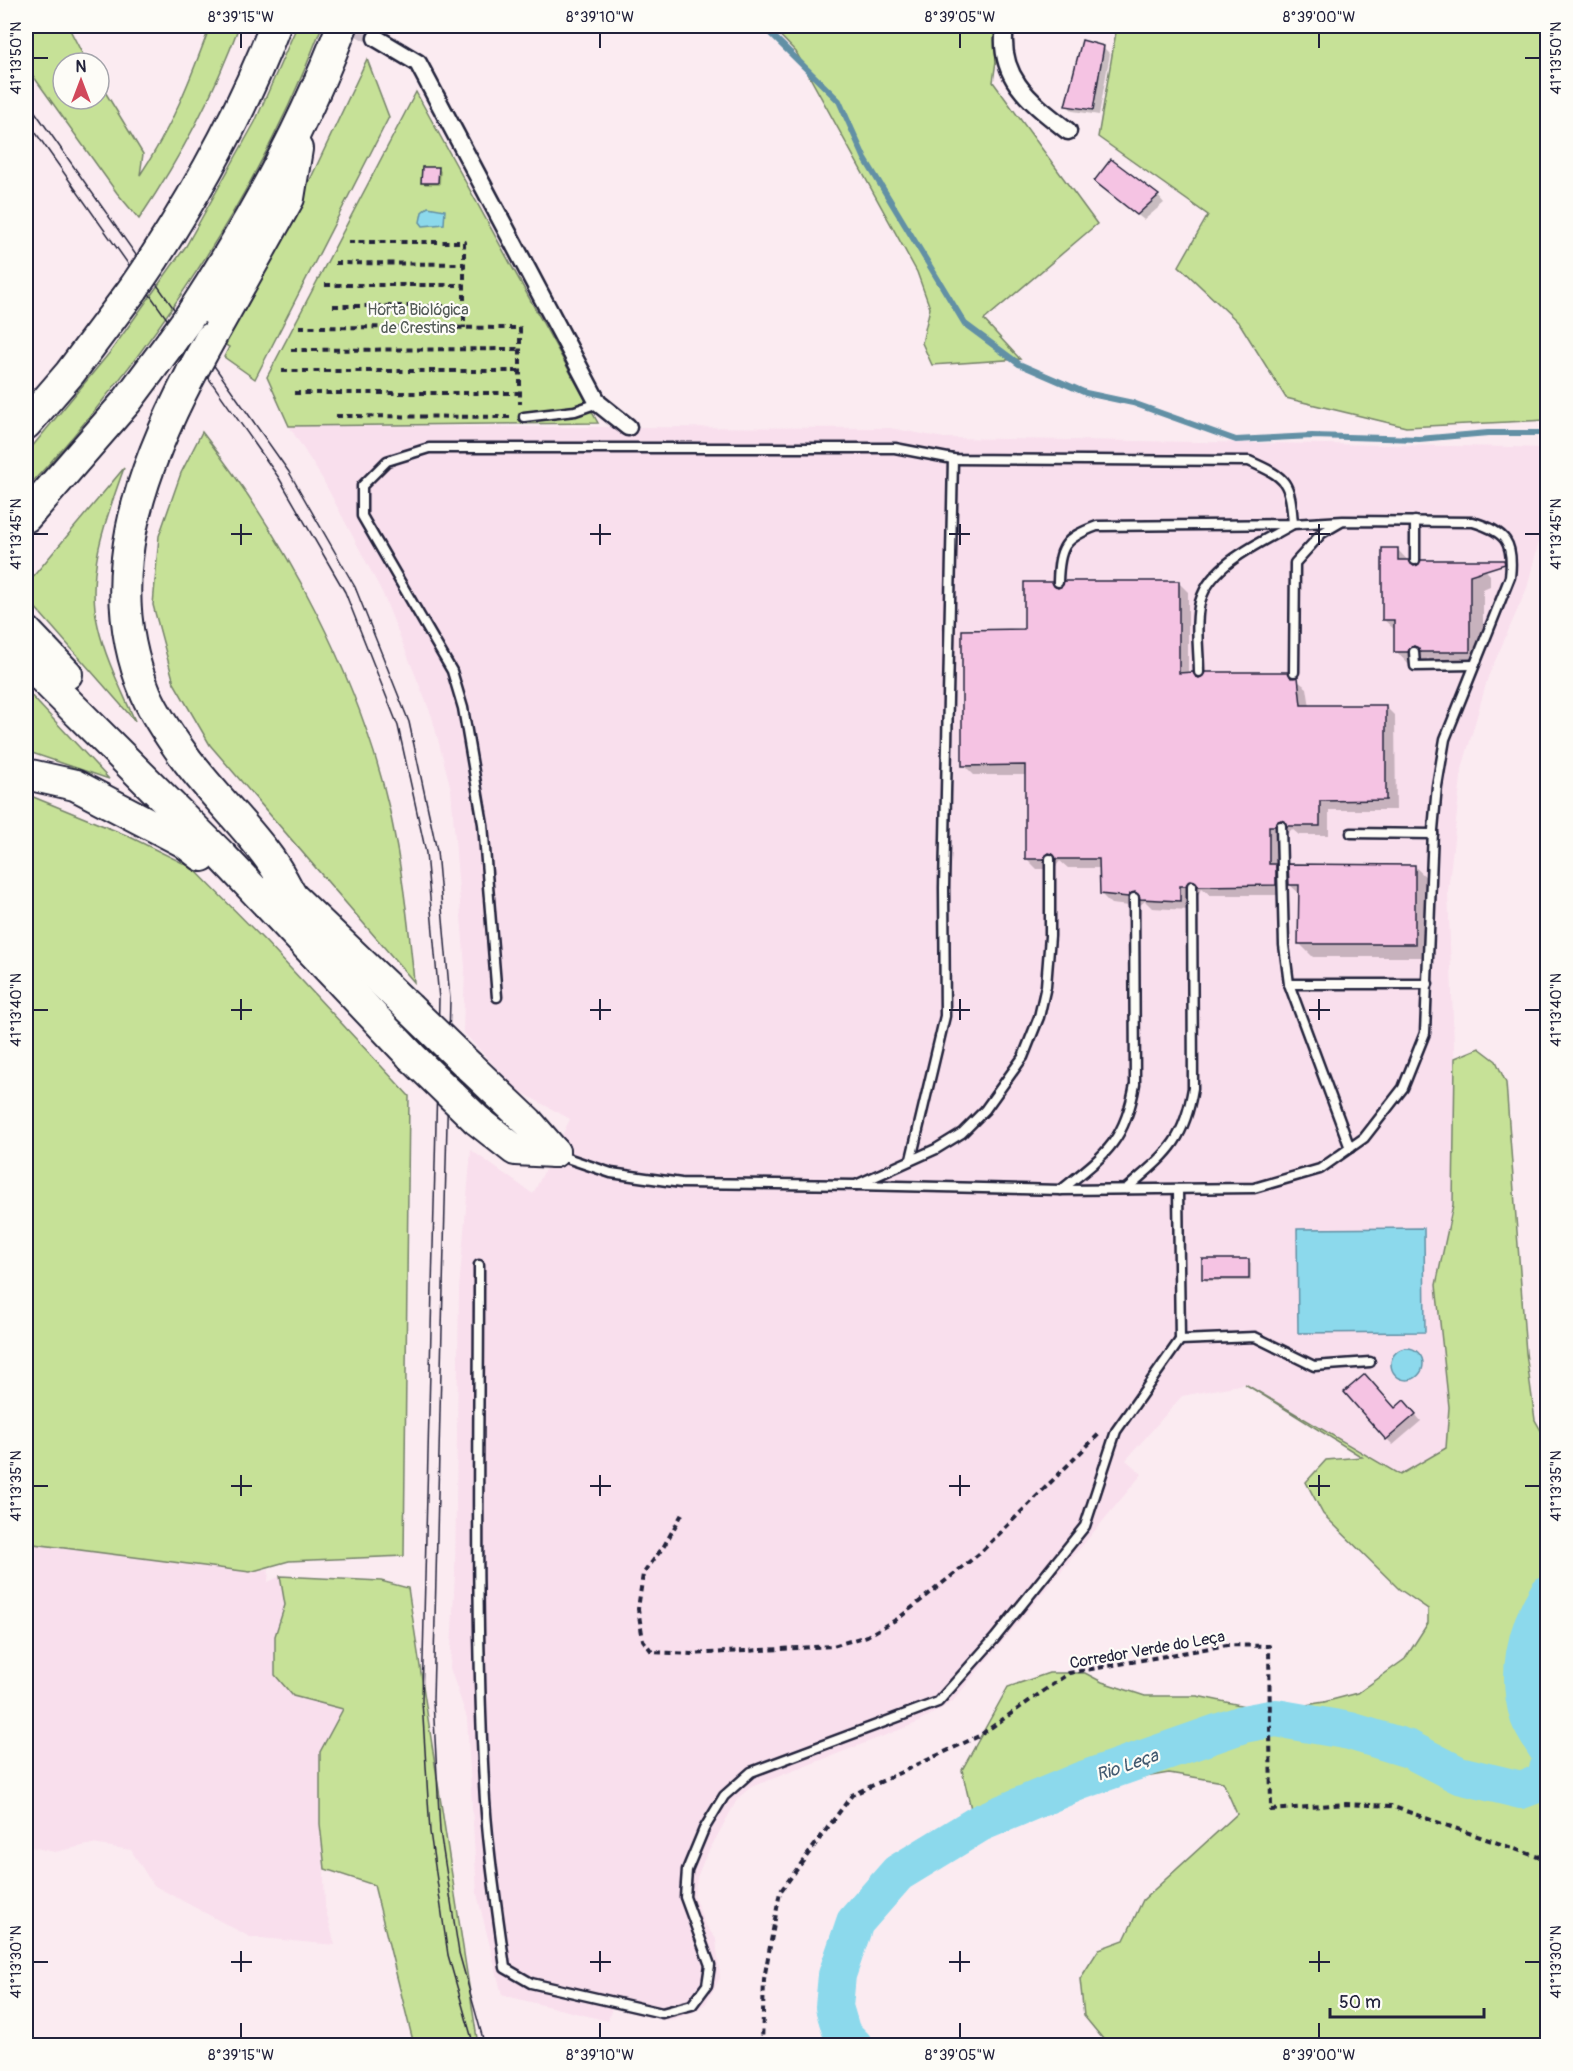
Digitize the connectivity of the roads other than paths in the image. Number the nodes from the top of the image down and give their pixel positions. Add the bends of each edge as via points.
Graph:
1 (275, 26) edge
2 (342, 26) edge
3 (1005, 26) edge
4 (376, 38) tunnel mouth
5 (301, 122) junction
6 (1068, 131) dead end
7 (598, 403) junction
8 (522, 417) road end
9 (26, 424) edge
10 (628, 427) joint
11 (622, 448) junction
12 (953, 459) junction
13 (26, 517) edge
14 (1343, 521) junction
15 (1415, 521) junction
16 (1293, 524) junction
17 (1415, 560) dead end
18 (1058, 582) dead end
19 (26, 631) edge
20 (1414, 652) dead end
21 (26, 661) edge
22 (1474, 665) junction
23 (1200, 672) dead end
24 (1294, 672) dead end
25 (26, 774) edge
26 (1281, 826) dead end
27 (1351, 833) dead end
28 (1433, 834) junction
29 (1050, 859) dead end
30 (1192, 886) dead end
31 (1134, 898) dead end
32 (280, 902) junction
33 (1289, 984) junction
34 (1428, 984) junction
35 (497, 997) dead end
36 (1350, 1148) junction
37 (554, 1152) junction
38 (911, 1159) junction
39 (856, 1185) junction
40 (1126, 1189) junction
41 (1061, 1190) junction
42 (1178, 1190) junction
43 (479, 1264) dead end
44 (1180, 1340) junction
45 (1370, 1362) dead end

1 - 9 highway, bridge via 225,136 154,258 70,373
2 - 5 highway
3 - 6 street via 1002,46 1025,96
4 - 7 street via 418,63
5 - 13 highway, bridge via 243,231 192,313 127,401
5 - 32 highway, bridge via 289,198 172,409 140,490 125,553 126,625 146,695 184,756 270,858
7 - 8 lane via 566,412
7 - 10 street
10 - 11 lane
11 - 12 lane via 895,448
11 - 35 lane via 429,448 387,461 362,486 362,516 452,671 464,708 483,824
12 - 16 lane via 1249,461 1279,474 1291,495
12 - 38 lane via 944,876 945,1016
14 - 15 lane
14 - 16 lane
14 - 24 lane via 1322,533 1295,563
15 - 17 lane
15 - 22 lane via 1473,522 1492,527 1505,537 1512,557 1510,577
16 - 18 lane via 1097,526 1082,531 1067,543 1059,556
16 - 23 lane via 1249,549 1208,581 1199,608
19 - 32 highway via 182,791
20 - 22 lane via 1415,666
21 - 32 highway via 222,856
22 - 28 lane via 1445,739
25 - 32 highway via 75,785 139,817
26 - 33 lane via 1284,945
27 - 28 lane
28 - 34 lane
29 - 38 lane via 1046,986 1039,1017 1023,1056 985,1110 962,1133
30 - 40 lane via 1193,1088 1188,1115 1169,1152
31 - 41 lane via 1135,1084 1131,1108 1112,1147
32 - 37 highway, bridge via 408,1007
32 - 37 highway, bridge via 412,1057 477,1120 515,1150
33 - 34 lane
33 - 36 lane
34 - 36 lane via 1425,1033 1403,1088 1364,1138
36 - 42 lane via 1320,1169 1254,1188
37 - 39 lane via 611,1173 681,1183
38 - 39 lane
39 - 41 lane
40 - 41 lane
40 - 42 lane
42 - 44 lane
43 - 44 lane via 484,1783 505,1968 531,1983 662,2013 692,2005 707,1984 710,1965 685,1897 687,1870 704,1829 724,1796 751,1772 938,1702 1085,1526 1116,1431
44 - 45 lane via 1255,1337 1314,1366

